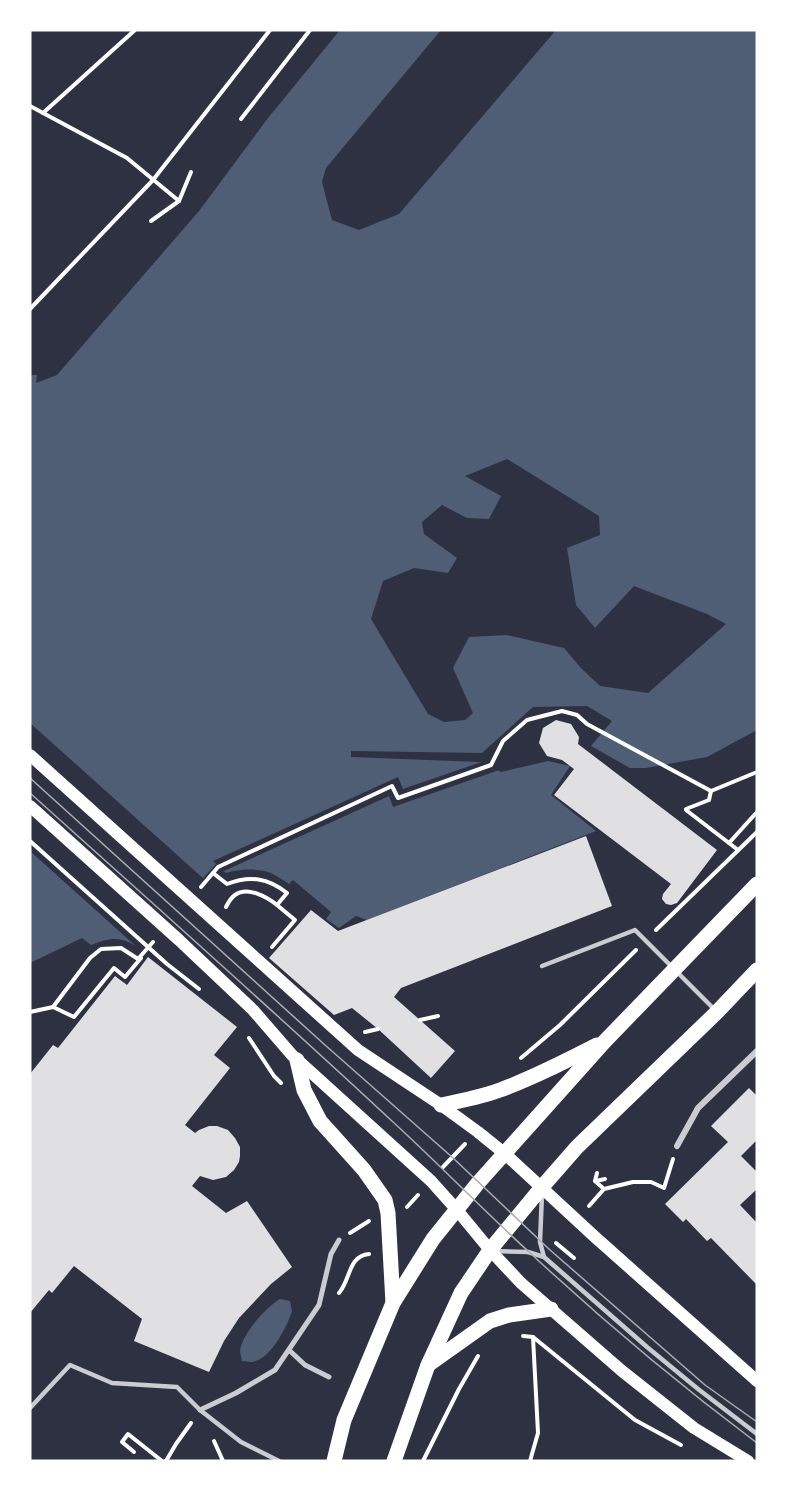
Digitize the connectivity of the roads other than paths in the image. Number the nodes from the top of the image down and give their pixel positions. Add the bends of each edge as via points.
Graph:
1 (30, 755) edge
2 (30, 806) edge
3 (757, 884) edge
4 (542, 966) dead end
5 (674, 969) junction
6 (757, 970) edge
7 (717, 1012) junction
8 (606, 1041) junction
9 (757, 1051) edge
10 (294, 1058) junction
11 (441, 1106) junction
12 (677, 1146) road end
13 (504, 1154) junction
14 (542, 1187) junction
15 (457, 1210) junction
16 (339, 1239) dead end
17 (490, 1250) junction
18 (544, 1257) junction
19 (393, 1303) junction
20 (551, 1309) junction
21 (289, 1350) junction
22 (428, 1365) junction
23 (329, 1377) dead end
24 (757, 1381) edge
25 (30, 1408) edge
26 (201, 1410) junction
27 (757, 1434) edge
28 (279, 1461) edge
29 (334, 1461) edge
30 (394, 1461) edge
31 (746, 1461) edge

1 - 11 main road via 358,1050
2 - 10 main road via 253,1010
3 - 5 main road
4 - 5 lane via 636,930
5 - 7 lane
5 - 8 main road
6 - 7 main road
7 - 14 main road via 577,1147
8 - 11 main road via 501,1090
8 - 13 main road
9 - 12 street via 698,1108
10 - 15 main road via 431,1181
10 - 19 main road via 320,1121 385,1200
11 - 13 main road
13 - 14 main road
13 - 15 main road
14 - 17 main road
14 - 18 lane via 540,1242
14 - 24 main road
15 - 17 main road
15 - 19 main road via 433,1239
16 - 21 street via 331,1254 319,1305
17 - 18 lane
17 - 20 main road
17 - 22 main road via 461,1293
18 - 27 lane via 647,1347
19 - 29 main road via 344,1420
20 - 22 main road via 490,1321
20 - 31 main road via 694,1428
21 - 23 street via 305,1365
21 - 26 street via 275,1370
22 - 30 main road
25 - 26 lane via 70,1365 112,1383 177,1387
26 - 28 lane via 241,1442

